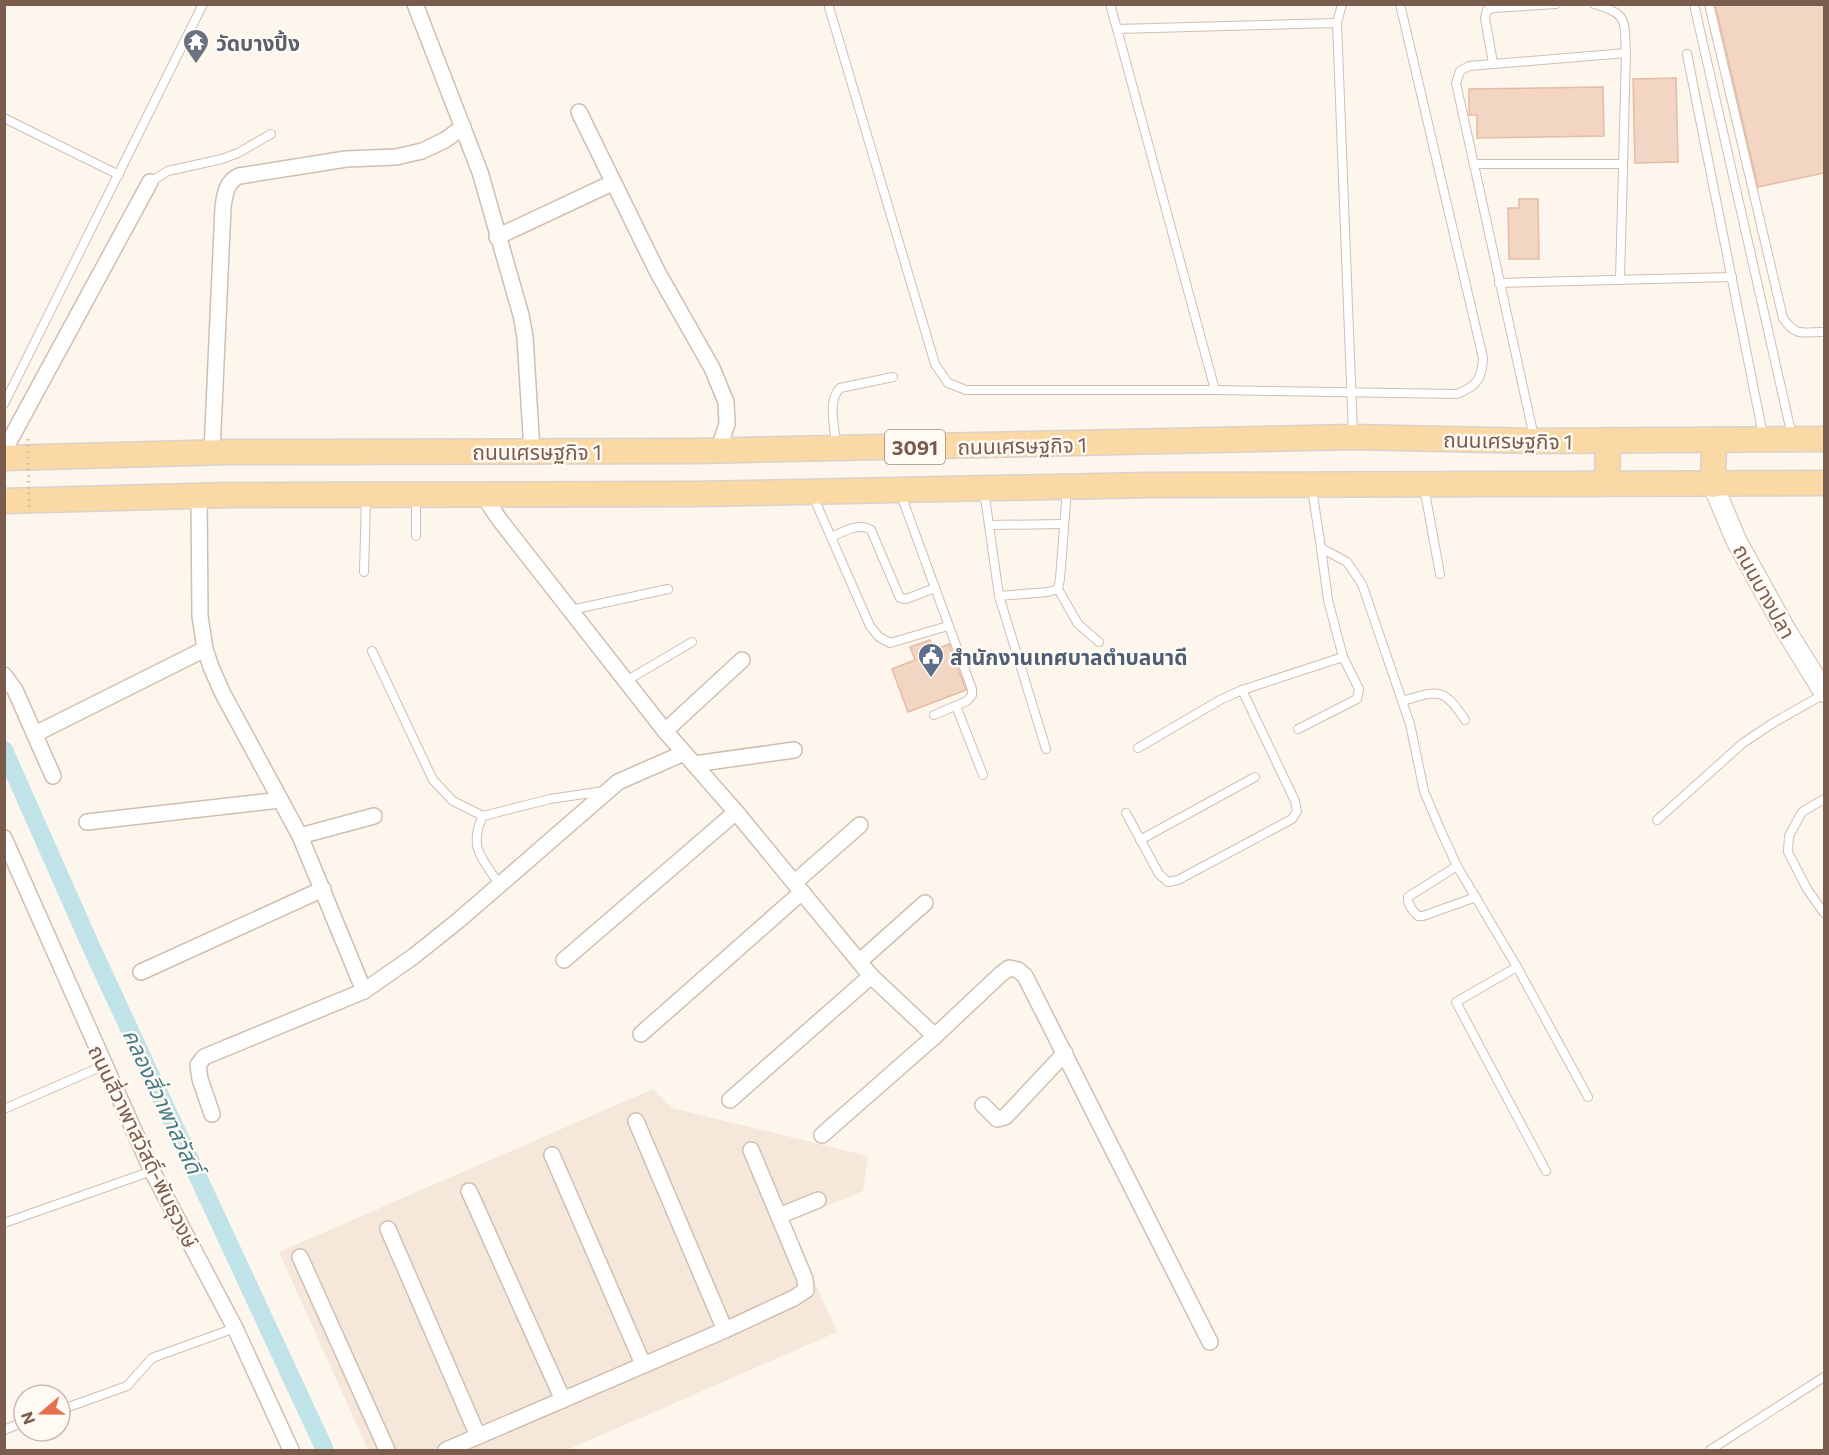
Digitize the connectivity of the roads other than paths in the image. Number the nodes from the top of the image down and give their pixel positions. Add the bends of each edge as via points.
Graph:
1 (203, 4) edge
2 (416, 4) edge
3 (1110, 4) edge
4 (1342, 4) edge
5 (1400, 4) edge
6 (1556, 4) edge
7 (1594, 4) edge
8 (1694, 4) edge
9 (1709, 4) edge
10 (829, 7) dead end
11 (1337, 23) junction
12 (1117, 29) junction
13 (1626, 53) junction
14 (1687, 54) dead end
15 (1493, 63) junction
16 (579, 112) dead end
17 (4, 118) edge
18 (463, 127) junction
19 (271, 134) dead end
20 (1474, 164) junction
21 (1623, 164) junction
22 (119, 175) junction
23 (150, 182) joint
24 (612, 183) junction
25 (497, 237) junction
26 (1732, 277) junction
27 (1620, 280) junction
28 (1499, 283) junction
29 (1824, 332) edge
30 (893, 377) dead end
31 (1215, 390) junction
32 (1352, 393) junction
33 (4, 404) edge
34 (1353, 437) junction
35 (1824, 439) edge
36 (1608, 440) junction
37 (1714, 440) junction
38 (1764, 440) junction
39 (1792, 440) junction
40 (1534, 441) junction
41 (837, 448) junction
42 (4, 451) edge
43 (532, 451) junction
44 (718, 451) junction
45 (212, 452) junction
46 (4, 458) edge
47 (1607, 483) junction
48 (1824, 483) edge
49 (1311, 484) junction
50 (1424, 484) junction
51 (1713, 485) junction
52 (1067, 487) junction
53 (984, 489) junction
54 (900, 490) junction
55 (812, 492) junction
56 (366, 495) junction
57 (416, 495) junction
58 (483, 495) junction
59 (199, 496) junction
60 (4, 501) edge
61 (1064, 524) junction
62 (989, 525) junction
63 (416, 536) dead end
64 (831, 537) junction
65 (1321, 548) junction
66 (364, 572) dead end
67 (1440, 574) dead end
68 (935, 588) junction
69 (668, 589) dead end
70 (1058, 589) junction
71 (999, 596) junction
72 (571, 610) junction
73 (948, 626) junction
74 (692, 642) dead end
75 (1099, 642) dead end
76 (205, 649) junction
77 (372, 651) dead end
78 (1343, 657) junction
79 (742, 660) dead end
80 (4, 675) edge
81 (626, 681) junction
82 (1242, 690) junction
83 (1824, 693) edge
84 (1402, 701) junction
85 (956, 706) junction
86 (934, 715) dead end
87 (1465, 720) dead end
88 (1298, 729) dead end
89 (665, 731) junction
90 (35, 734) junction
91 (1138, 748) dead end
92 (1046, 749) dead end
93 (794, 750) dead end
94 (689, 759) junction
95 (983, 775) dead end
96 (53, 776) dead end
97 (1256, 777) dead end
98 (607, 790) junction
99 (1824, 799) edge
100 (280, 800) junction
101 (736, 812) junction
102 (1126, 813) dead end
103 (374, 816) dead end
104 (483, 816) junction
105 (1657, 820) dead end
106 (87, 822) dead end
107 (860, 825) dead end
108 (300, 836) junction
109 (4, 838) edge
110 (1140, 840) junction
111 (1457, 866) junction
112 (11, 873) edge
113 (500, 884) junction
114 (798, 887) junction
115 (323, 889) junction
116 (1476, 897) junction
117 (925, 903) dead end
118 (1824, 913) edge
119 (564, 960) dead end
120 (860, 961) junction
121 (1517, 967) junction
122 (141, 972) dead end
123 (872, 976) junction
124 (364, 991) junction
125 (641, 1034) dead end
126 (935, 1036) junction
127 (1065, 1053) junction
128 (105, 1065) junction
129 (1588, 1097) dead end
130 (730, 1100) dead end
131 (983, 1105) dead end
132 (4, 1109) edge
133 (212, 1114) dead end
134 (636, 1121) dead end
135 (822, 1135) dead end
136 (751, 1150) dead end
137 (552, 1155) dead end
138 (152, 1171) junction
139 (1546, 1171) dead end
140 (469, 1191) dead end
141 (818, 1200) dead end
142 (779, 1216) junction
143 (4, 1223) edge
144 (388, 1229) dead end
145 (300, 1257) dead end
146 (235, 1328) junction
147 (725, 1330) junction
148 (1210, 1342) dead end
149 (643, 1364) junction
150 (1824, 1377) edge
151 (563, 1400) junction
152 (72, 1406) edge
153 (478, 1436) junction
154 (291, 1450) edge
155 (387, 1450) edge
156 (446, 1450) edge
157 (1710, 1450) edge

1 - 22 lane
2 - 18 street
3 - 12 lane
4 - 11 lane
5 - 32 lane via 1483,358 1482,375 1470,389 1457,394
6 - 15 lane via 1487,10
7 - 13 lane via 1616,10 1622,16
8 - 39 lane
9 - 29 lane via 1783,318 1797,333
10 - 31 lane via 935,364 948,383 966,390
11 - 12 lane
11 - 32 lane
12 - 31 lane
13 - 15 lane
13 - 21 lane
14 - 26 lane
15 - 20 lane via 1469,66 1460,71 1456,83
16 - 24 street
17 - 22 lane
18 - 25 street
18 - 45 street via 422,151 396,157 346,159 232,179 223,207
19 - 23 lane via 238,153 168,171
20 - 21 lane
20 - 28 lane
21 - 27 lane
22 - 33 lane
23 - 42 street
24 - 25 street
24 - 44 street via 712,368 726,402 727,424
25 - 43 street via 525,337
26 - 27 lane
26 - 38 lane
27 - 28 lane
28 - 40 lane
30 - 41 lane via 840,388 835,393
31 - 32 lane
32 - 34 lane
34 - 40 main road, ถนนเศรษฐกิจ 1 / 3091
34 - 41 main road, ถนนเศรษฐกิจ 1 / 3091
35 - 39 main road, ถนนเศรษฐกิจ 1 / 3091
36 - 37 main road, ถนนเศรษฐกิจ 1 / 3091
36 - 40 main road, ถนนเศรษฐกิจ 1 / 3091
36 - 47 main road
37 - 38 main road, ถนนเศรษฐกิจ 1 / 3091
37 - 51 main road
38 - 39 main road, ถนนเศรษฐกิจ 1 / 3091
41 - 44 main road, ถนนเศรษฐกิจ 1 / 3091
43 - 44 main road, ถนนเศรษฐกิจ 1 / 3091
43 - 45 main road, ถนนเศรษฐกิจ 1 / 3091
45 - 46 main road, ถนนเศรษฐกิจ 1 / 3091
47 - 50 main road, ถนนเศรษฐกิจ 1 / 3091
47 - 51 main road, ถนนเศรษฐกิจ 1 / 3091
48 - 51 main road, ถนนเศรษฐกิจ 1 / 3091
49 - 50 main road, ถนนเศรษฐกิจ 1 / 3091
49 - 52 main road, ถนนเศรษฐกิจ 1 / 3091
49 - 65 lane
50 - 67 lane
51 - 83 street, ถนนบางปลา via 1736,540
52 - 53 main road, ถนนเศรษฐกิจ 1 / 3091
52 - 61 lane
53 - 54 main road, ถนนเศรษฐกิจ 1 / 3091
53 - 62 lane
54 - 55 main road, ถนนเศรษฐกิจ 1 / 3091
54 - 68 lane
55 - 58 main road, ถนนเศรษฐกิจ 1 / 3091
55 - 64 lane
56 - 57 main road, ถนนเศรษฐกิจ 1 / 3091
56 - 59 main road, ถนนเศรษฐกิจ 1 / 3091
56 - 66 lane
57 - 58 main road, ถนนเศรษฐกิจ 1 / 3091
57 - 63 lane
58 - 72 street
59 - 60 main road, ถนนเศรษฐกิจ 1 / 3091
59 - 76 street via 200,616
61 - 62 lane
61 - 70 lane
62 - 71 lane
64 - 68 lane via 859,526 867,527 900,598
64 - 73 lane via 870,626 879,636 890,643
65 - 78 lane via 1328,600
65 - 84 lane via 1347,562 1362,584
68 - 73 lane
69 - 72 lane
70 - 71 lane
70 - 75 lane via 1078,624
71 - 92 lane
72 - 81 street
73 - 85 lane via 972,695
74 - 81 lane
76 - 90 street
76 - 100 street via 223,694
77 - 104 lane via 433,780 453,801
78 - 82 lane
78 - 88 lane via 1359,689 1357,699
79 - 89 street
80 - 90 street
81 - 89 street
82 - 91 lane
82 - 110 lane via 1295,801 1297,811 1292,819 1168,882 1159,874
83 - 105 lane via 1743,743
84 - 87 lane via 1443,694
84 - 111 lane via 1424,791
85 - 86 lane
85 - 95 lane
89 - 94 street
90 - 96 street
93 - 94 street
94 - 98 street via 618,782
94 - 101 street
97 - 110 lane
98 - 104 lane
98 - 113 street
99 - 118 lane via 1802,812 1789,836 1788,852
100 - 106 street
100 - 108 street
101 - 114 street
101 - 119 street
102 - 110 lane
103 - 108 street
104 - 113 lane via 476,830 479,854
107 - 114 street
108 - 115 street
109 - 112 street, ถนนสี่วาพาสวัสดิ์-พันธุวงษ์
111 - 116 lane
111 - 116 lane via 1408,897 1415,914 1423,915
112 - 128 street, ถนนสี่วาพาสวัสดิ์-พันธุวงษ์
113 - 124 street via 414,956
114 - 120 street
114 - 125 street
115 - 122 street
115 - 124 street
116 - 121 lane
117 - 120 street
120 - 123 street
121 - 129 lane
121 - 139 lane via 1456,1002
123 - 126 street
123 - 130 street
124 - 133 street via 204,1057 198,1065
126 - 127 street via 1010,968 1025,976
126 - 135 street
127 - 131 street via 1005,1117 997,1119
127 - 148 street
128 - 132 lane
128 - 138 street, ถนนสี่วาพาสวัสดิ์-พันธุวงษ์
134 - 147 street
136 - 142 street
137 - 149 street
138 - 143 lane
138 - 146 street, ถนนสี่วาพาสวัสดิ์-พันธุวงษ์
140 - 151 street
141 - 142 street
142 - 147 street via 806,1290
144 - 153 street
145 - 155 street
146 - 152 lane via 152,1358 127,1386
146 - 154 street, ถนนสี่วาพาสวัสดิ์-พันธุวงษ์
147 - 149 street
149 - 151 street
150 - 157 lane
151 - 153 street
153 - 156 street

